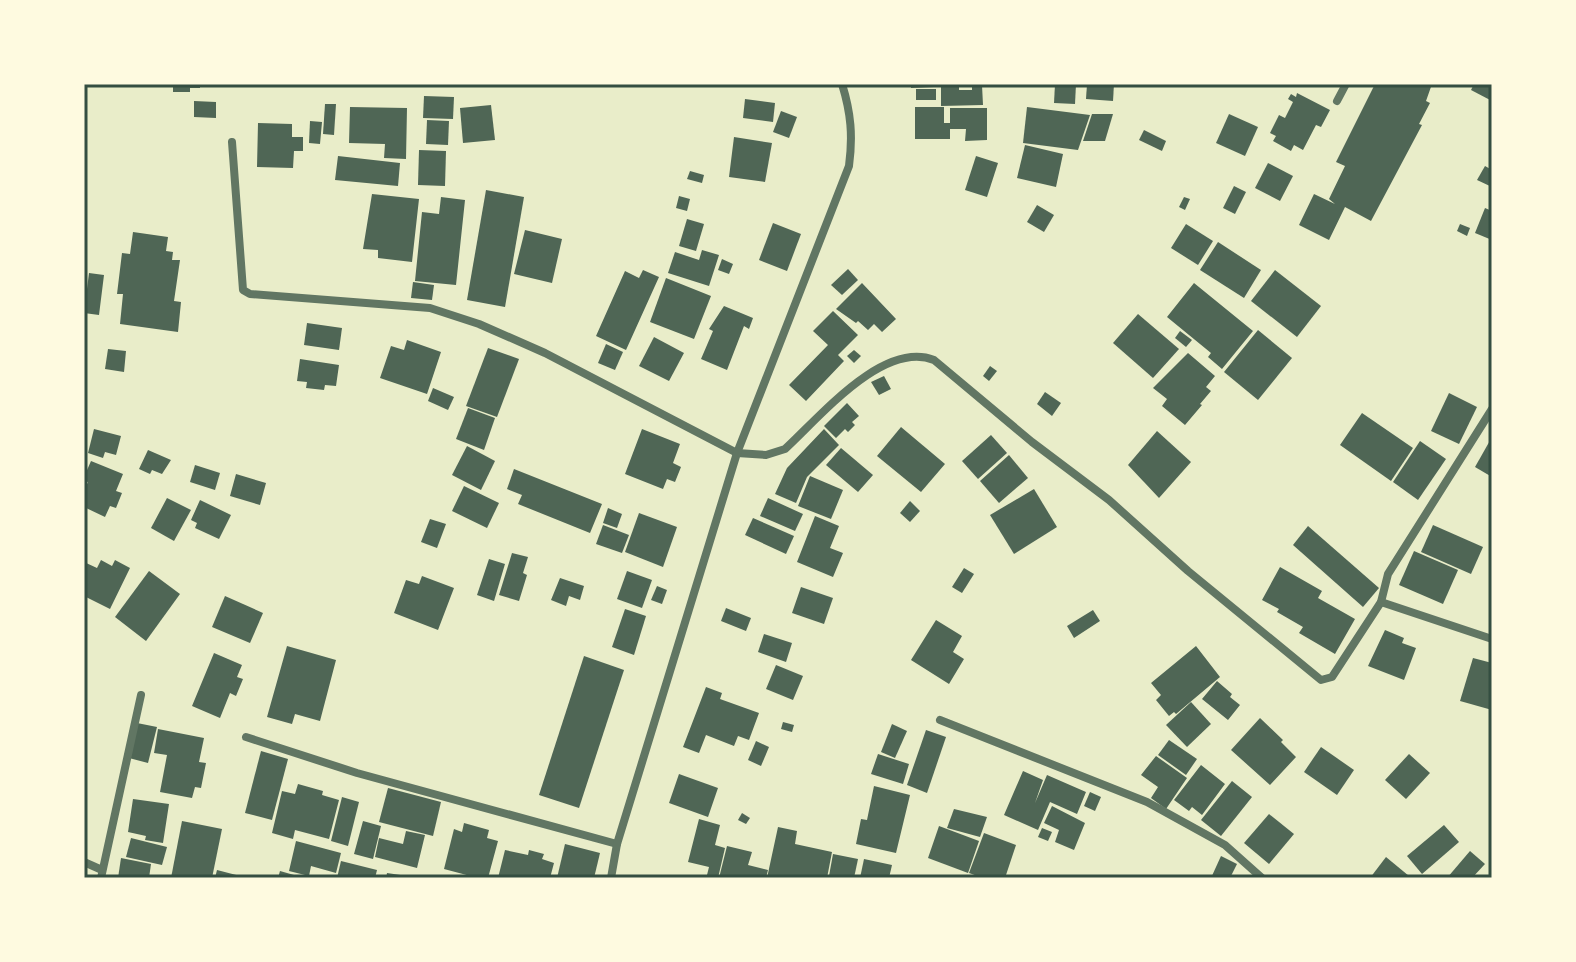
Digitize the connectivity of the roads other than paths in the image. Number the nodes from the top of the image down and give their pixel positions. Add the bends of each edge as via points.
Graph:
1 (842, 84) edge
2 (1346, 84) edge
3 (1337, 101) dead end
4 (232, 142) dead end
5 (1492, 409) edge
6 (737, 453) junction
7 (1381, 602) junction
8 (1492, 639) edge
9 (141, 695) dead end
10 (940, 720) dead end
11 (246, 737) dead end
12 (617, 844) junction
13 (84, 862) edge
14 (101, 874) edge
15 (611, 878) edge
16 (1262, 878) edge

1 - 6 street via 851,110 849,166
2 - 3 street
4 - 6 street via 243,290 443,312 545,353
5 - 7 street via 1388,574
6 - 7 street via 777,454 881,366 925,357 1109,500 1317,679 1332,677
6 - 12 street
7 - 8 street
9 - 14 street
10 - 16 street via 1147,802 1225,845
11 - 12 street
12 - 15 street
13 - 14 street

